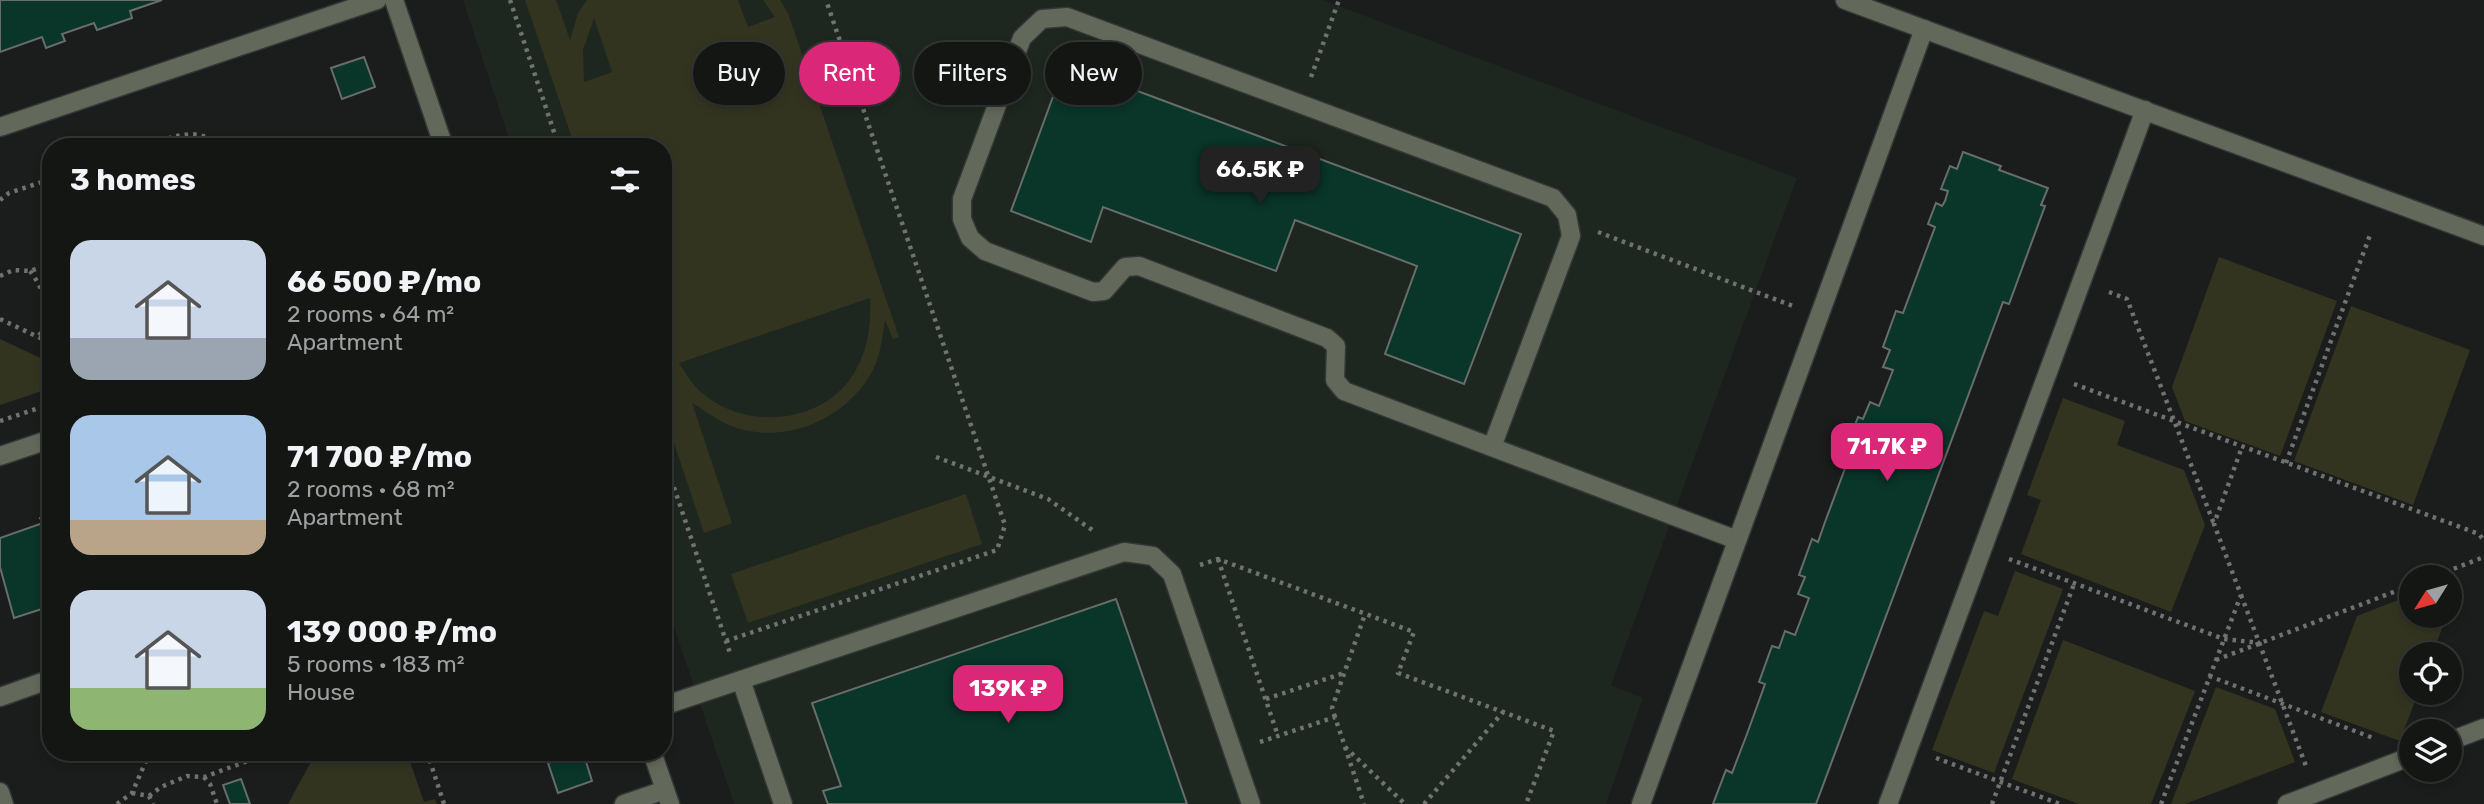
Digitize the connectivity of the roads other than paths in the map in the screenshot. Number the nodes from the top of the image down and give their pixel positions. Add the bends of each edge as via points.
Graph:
1 (377, 0) edge
2 (394, 0) edge
3 (1845, 0) edge
4 (1924, 29) junction
5 (2145, 110) junction
6 (0, 127) edge
7 (441, 138) edge
8 (2484, 236) edge
9 (42, 442) edge
10 (1492, 447) junction
11 (0, 456) edge
12 (1737, 540) junction
13 (741, 680) junction
14 (42, 682) edge
15 (0, 696) edge
16 (672, 703) edge
17 (2484, 728) edge
18 (2462, 736) edge
19 (655, 761) edge
20 (2399, 761) edge
21 (0, 792) edge
22 (668, 797) edge
23 (4, 804) edge
24 (624, 804) edge
25 (783, 804) edge
26 (1251, 804) edge
27 (1641, 804) edge
28 (1888, 804) edge
29 (2287, 804) edge

1 - 6 lane
2 - 7 lane
3 - 4 lane
4 - 5 lane
4 - 12 lane
5 - 8 lane
5 - 28 lane
9 - 11 lane
10 - 10 lane via 1344,391 1335,380 1336,346 1327,338 1139,266 1125,267 1104,291 1093,292 985,251 970,238 962,219 962,199 1022,37 1042,19 1067,17 1553,198 1567,215 1571,236
10 - 12 lane
12 - 27 lane
13 - 16 lane
13 - 25 lane
13 - 26 lane via 1124,552 1153,556 1172,574
14 - 15 lane
17 - 18 lane
19 - 22 lane
20 - 29 lane
21 - 23 lane
22 - 24 lane

